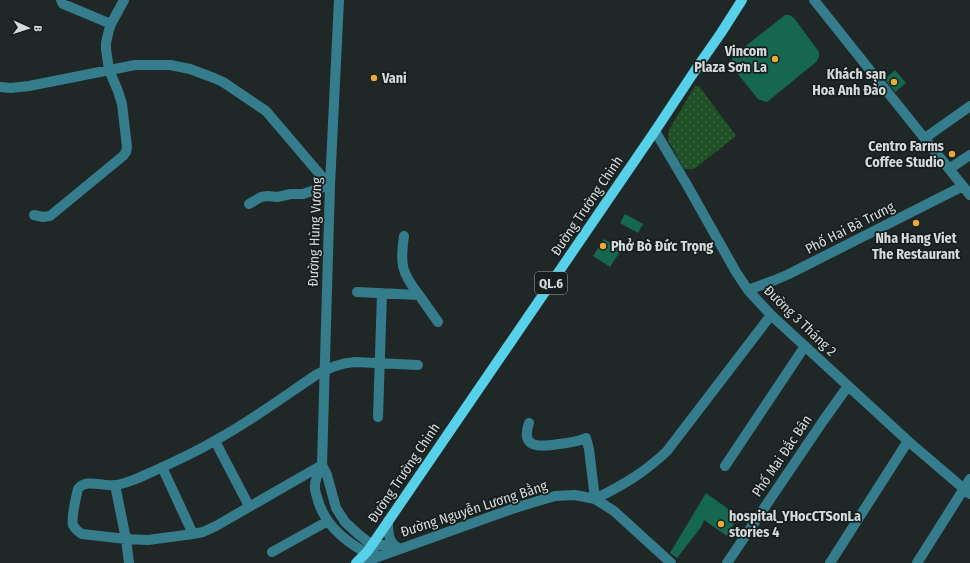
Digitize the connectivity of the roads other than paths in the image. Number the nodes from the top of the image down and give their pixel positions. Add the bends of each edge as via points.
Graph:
1 (61, 0) edge
2 (124, 0) edge
3 (339, 0) edge
4 (814, 0) edge
5 (741, 1) edge
6 (111, 24) junction
7 (109, 70) junction
8 (0, 87) edge
9 (970, 106) edge
10 (655, 131) junction
11 (925, 138) junction
12 (970, 155) edge
13 (949, 169) junction
14 (330, 185) junction
15 (963, 186) junction
16 (970, 195) edge
17 (249, 204) dead end
18 (34, 215) dead end
19 (404, 236) dead end
20 (748, 290) junction
21 (357, 292) dead end
22 (382, 293) junction
23 (419, 295) junction
24 (771, 315) junction
25 (438, 322) dead end
26 (805, 346) junction
27 (380, 363) junction
28 (418, 365) dead end
29 (325, 370) junction
30 (848, 386) junction
31 (378, 417) dead end
32 (529, 422) dead end
33 (216, 441) junction
34 (908, 441) junction
35 (322, 465) junction
36 (725, 466) dead end
37 (162, 467) junction
38 (970, 479) edge
39 (115, 485) junction
40 (967, 491) edge
41 (595, 500) junction
42 (249, 506) junction
43 (328, 521) junction
44 (388, 521) junction
45 (194, 534) junction
46 (126, 539) junction
47 (398, 547) junction
48 (369, 549) junction
49 (272, 552) dead end
50 (380, 556) junction
51 (129, 563) edge
52 (356, 563) edge
53 (360, 563) edge
54 (671, 563) edge
55 (727, 563) edge
56 (830, 563) edge
57 (917, 563) edge

1 - 6 street via 63,4
2 - 6 street
3 - 14 street, Đường Hùng Vương
4 - 11 street
5 - 10 main road, Đường Trường Chinh / QL.6
6 - 7 street via 106,43
7 - 8 street via 29,86
7 - 14 street via 135,65 170,65 214,78 266,111
7 - 18 street via 122,104 126,152 50,216
9 - 11 street
10 - 20 street, Đường 3 Tháng 2
10 - 44 main road, Đường Trường Chinh / QL.6
11 - 13 street
12 - 13 street
13 - 15 street
14 - 17 street via 303,194 262,197
14 - 29 street, Đường Hùng Vương
15 - 16 street
15 - 20 street, Phố Hai Bà Trưng via 789,274
19 - 23 street via 404,272
20 - 24 street, Đường 3 Tháng 2
21 - 22 street
22 - 23 street
22 - 27 street
23 - 25 street
24 - 26 street, Đường 3 Tháng 2
24 - 41 street via 667,451 655,463 626,483
26 - 30 street, Đường 3 Tháng 2
26 - 36 street
27 - 28 street
27 - 29 street via 346,362
27 - 31 street
29 - 33 street
29 - 35 street, Đường Hùng Vương
30 - 34 street, Đường 3 Tháng 2
30 - 55 street, Phố Mai Đắc Bân
32 - 41 street via 527,437 535,446 575,442 586,438
33 - 37 street
33 - 42 street
34 - 40 street, Đường 3 Tháng 2
34 - 56 street
35 - 42 street
35 - 43 street, Đường Hùng Vương via 314,487
35 - 48 street, Đường Hùng Vương via 336,508
37 - 39 street via 134,480
37 - 45 street
38 - 40 street
39 - 46 street
39 - 46 street via 87,483 81,486 78,489 73,524 82,534
40 - 57 street
41 - 47 street, Đường Nguyễn Lương Bằng via 574,495 538,500
41 - 54 street, Đường Nguyễn Lương Bằng via 614,511
42 - 45 street via 209,529
43 - 48 street, Đường Hùng Vương via 341,535
43 - 49 street
44 - 47 street via 391,541
44 - 48 main road, Đường Trường Chinh / QL.6
45 - 46 street via 158,539
46 - 51 street
47 - 48 street
47 - 50 street, Đường Nguyễn Lương Bằng
48 - 50 street
48 - 52 main road, Đường Trường Chinh / QL.6
50 - 53 street, Đường Nguyễn Lương Bằng

